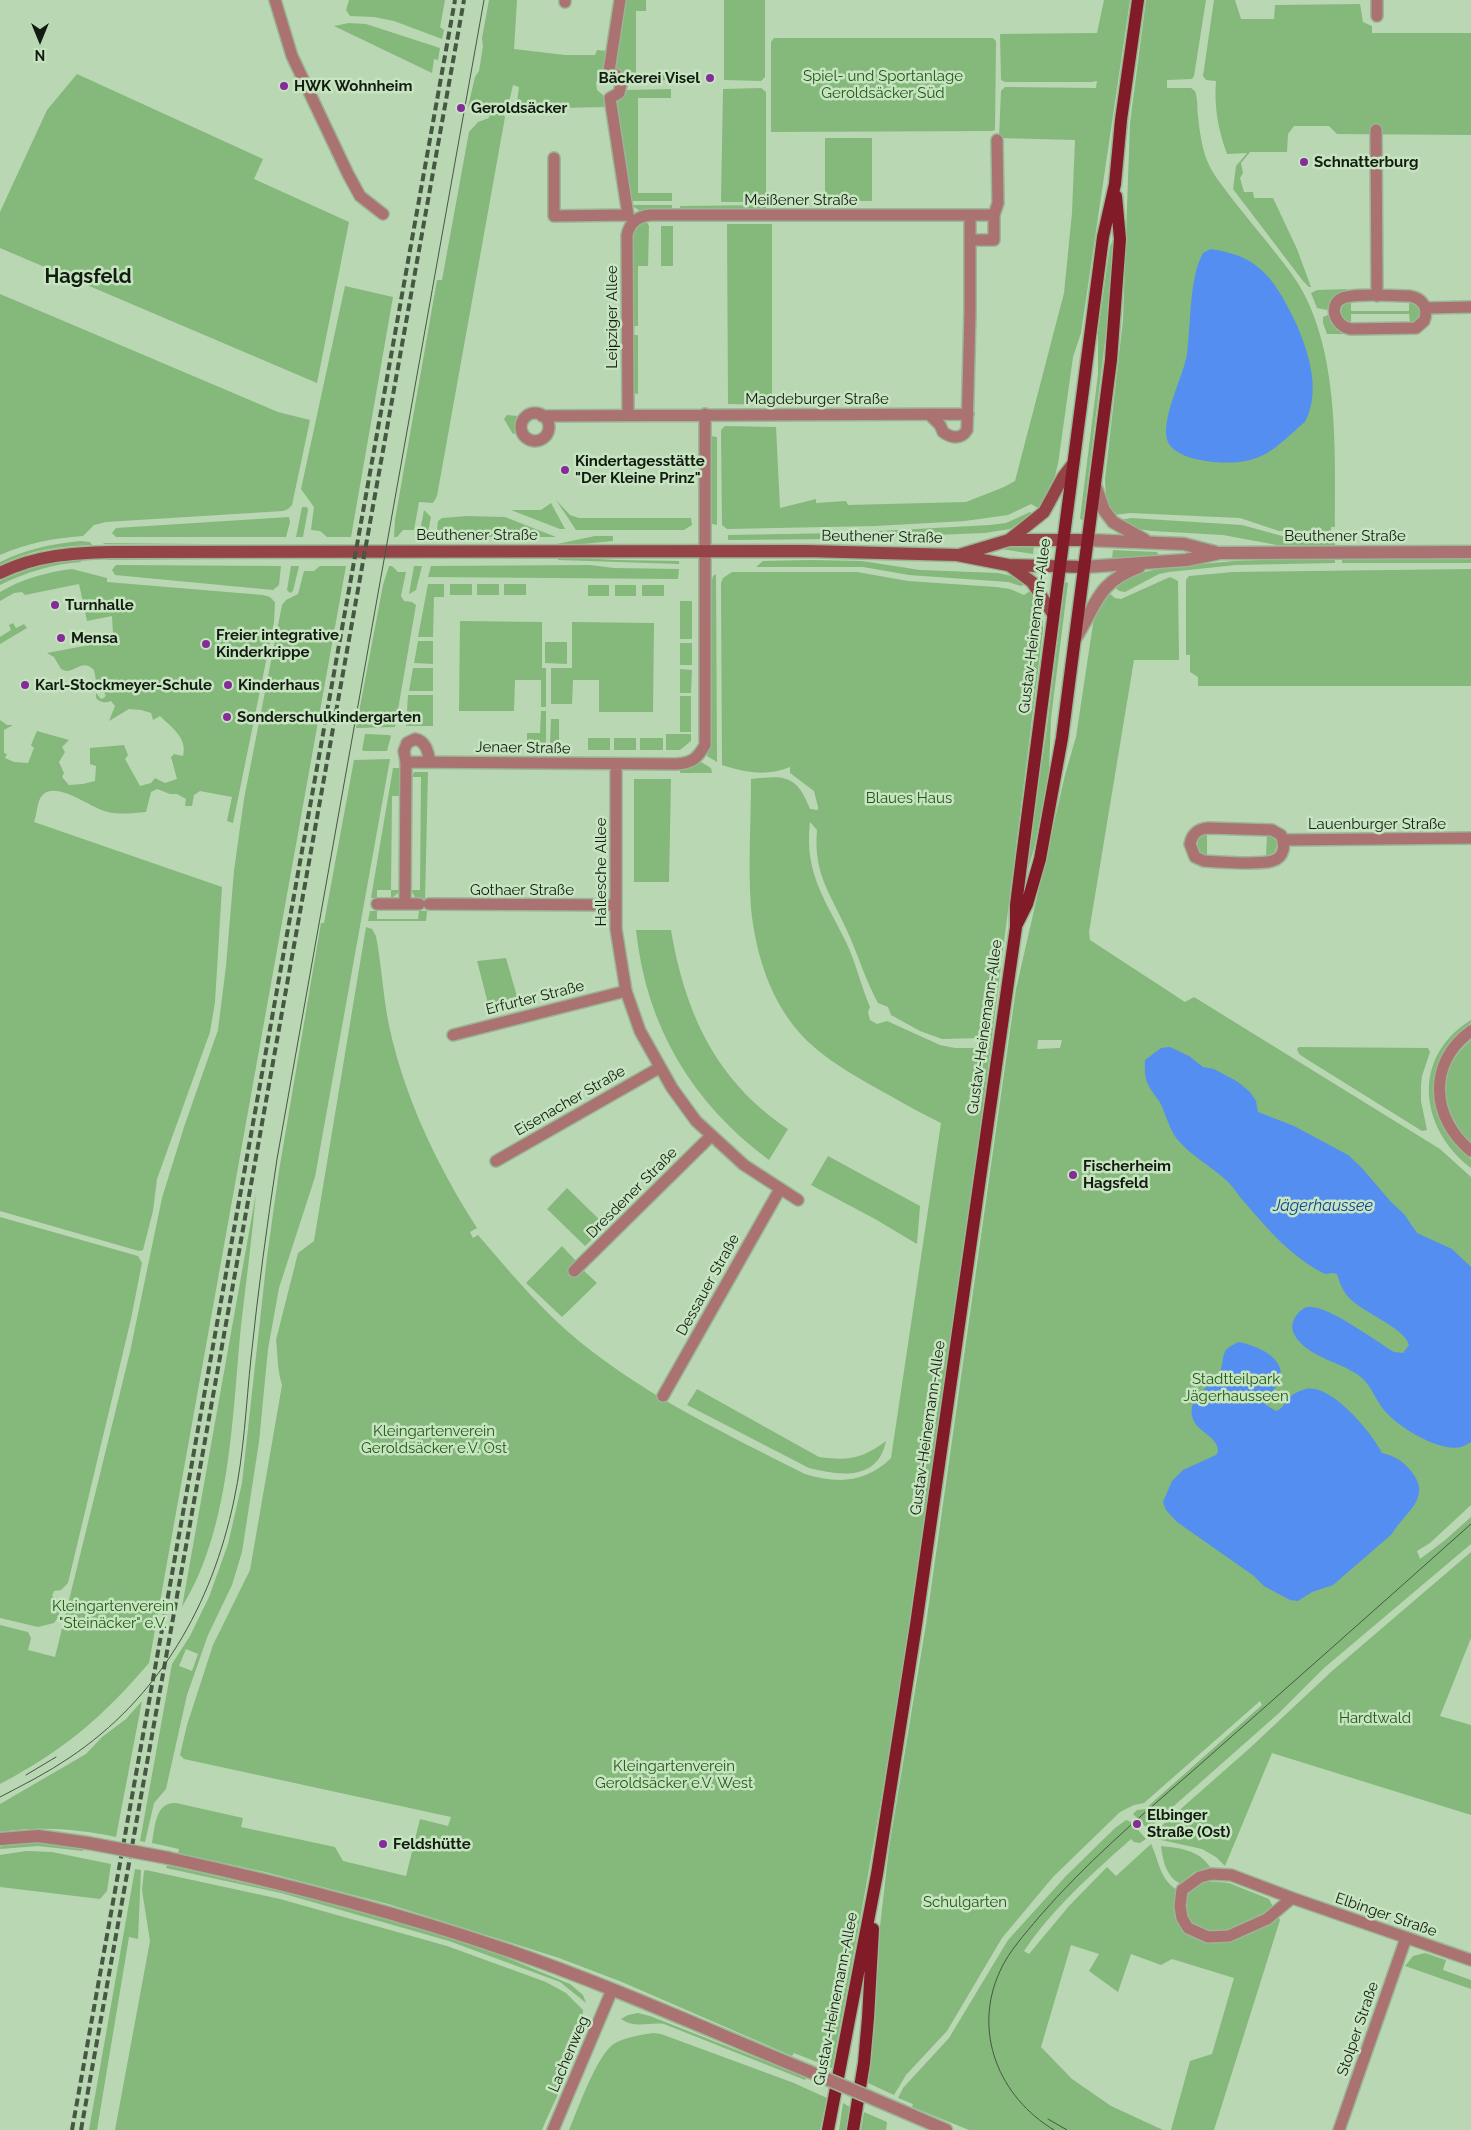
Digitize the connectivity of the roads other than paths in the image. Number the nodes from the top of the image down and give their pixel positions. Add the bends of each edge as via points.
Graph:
1 (275, 0) edge
2 (620, 0) edge
3 (1138, 0) edge
4 (1377, 0) edge
5 (1377, 16) dead end
6 (1376, 130) dead end
7 (997, 140) dead end
8 (554, 158) dead end
9 (1115, 184) junction
10 (382, 214) dead end
11 (970, 215) junction
12 (994, 215) junction
13 (631, 218) junction
14 (970, 240) junction
15 (1378, 296) junction
16 (1471, 307) edge
17 (1426, 308) junction
18 (705, 414) junction
19 (929, 414) junction
20 (968, 414) junction
21 (628, 415) junction
22 (542, 416) dead end
23 (1073, 464) junction
24 (1095, 485) junction
25 (1009, 540) junction
26 (1062, 540) junction
27 (1087, 540) junction
28 (1147, 542) junction
29 (706, 552) junction
30 (1471, 552) edge
31 (1220, 553) junction
32 (957, 555) junction
33 (1151, 562) junction
34 (1008, 565) junction
35 (1084, 567) junction
36 (1059, 568) junction
37 (0, 573) edge
38 (1053, 614) junction
39 (1075, 639) junction
40 (406, 762) junction
41 (430, 762) junction
42 (616, 764) junction
43 (1471, 838) edge
44 (1283, 840) junction
45 (377, 904) dead end
46 (405, 904) junction
47 (615, 905) junction
48 (1016, 928) junction
49 (626, 990) junction
50 (1471, 1032) edge
51 (453, 1035) dead end
52 (659, 1068) junction
53 (711, 1136) junction
54 (1471, 1151) edge
55 (496, 1161) dead end
56 (780, 1189) junction
57 (798, 1200) dead end
58 (574, 1271) dead end
59 (663, 1396) dead end
60 (0, 1839) edge
61 (877, 1874) junction
62 (1292, 1898) junction
63 (1406, 1938) junction
64 (1471, 1960) edge
65 (612, 1990) junction
66 (553, 2130) edge
67 (828, 2130) edge
68 (853, 2130) edge
69 (946, 2130) edge
70 (1339, 2130) edge

1 - 10 street via 292,56 348,174 360,196
2 - 13 street, Leipziger Allee via 609,71 619,76 621,85 619,93 610,98
3 - 9 main road, Gustav-Heinemann-Allee
4 - 5 street
6 - 15 street
7 - 12 street via 998,203
8 - 13 street, Meißener Straße via 554,216
9 - 23 main road, Gustav-Heinemann-Allee via 1103,237
9 - 24 main road, Gustav-Heinemann-Allee via 1120,239 1116,304
11 - 12 street, Meißener Straße
11 - 13 street, Meißener Straße via 651,215
11 - 14 street
12 - 14 street via 994,240
13 - 21 street, Leipziger Allee via 627,235
14 - 20 street
15 - 17 street via 1413,296
15 - 17 street via 1342,298 1335,307 1337,321 1344,328 1351,329 1413,329 1424,321
16 - 17 street
18 - 19 street, Magdeburger Straße
18 - 21 street, Magdeburger Straße
18 - 29 street
19 - 20 street, Magdeburger Straße
19 - 20 street via 942,432 957,437 967,430
21 - 22 street, Magdeburger Straße
23 - 25 main road via 1044,512
23 - 26 main road, Gustav-Heinemann-Allee
24 - 27 main road, Gustav-Heinemann-Allee
24 - 28 street via 1104,510 1113,522
25 - 26 main road, Beuthener Straße
25 - 32 main road, Beuthener Straße
26 - 27 main road, Beuthener Straße
26 - 36 main road, Gustav-Heinemann-Allee
27 - 28 street, Beuthener Straße
27 - 35 main road, Gustav-Heinemann-Allee
28 - 31 street, Beuthener Straße via 1184,544
29 - 32 main road, Beuthener Straße
29 - 37 main road, Beuthener Straße via 80,552 30,561
29 - 42 street via 705,745 691,763
30 - 31 street, Beuthener Straße
31 - 33 street, Beuthener Straße via 1186,560
32 - 34 main road, Beuthener Straße
33 - 35 street, Beuthener Straße
33 - 39 street via 1130,570 1107,585
34 - 36 main road, Beuthener Straße
34 - 38 main road via 1032,582
35 - 36 main road, Beuthener Straße
35 - 39 main road, Gustav-Heinemann-Allee
36 - 38 main road, Gustav-Heinemann-Allee
38 - 48 main road, Gustav-Heinemann-Allee
39 - 48 main road, Gustav-Heinemann-Allee via 1062,738 1040,859 1027,904
40 - 41 street, Jenaer Straße
40 - 41 street via 404,748 415,739 424,744
40 - 46 street
41 - 42 street, Jenaer Straße
42 - 47 street, Hallesche Allee
43 - 44 street, Lauenburger Straße
44 - 44 street, Lauenburger Straße via 1269,829 1208,828 1194,834 1190,844 1195,857 1204,861 1266,862 1281,855
45 - 46 street, Gothaer Straße
46 - 47 street, Gothaer Straße
47 - 49 street, Hallesche Allee via 618,951
48 - 61 main road, Gustav-Heinemann-Allee
49 - 51 street, Erfurter Straße
49 - 52 street, Hallesche Allee via 640,1031
50 - 54 street via 1458,1042 1445,1062 1440,1094 1449,1125
52 - 53 street, Hallesche Allee via 684,1106
52 - 55 street, Eisenacher Straße
53 - 56 street, Hallesche Allee via 744,1165
53 - 58 street, Dresdener Straße
56 - 57 street, Hallesche Allee
56 - 59 street, Dessauer Straße
60 - 65 street, bridge via 38,1836 88,1843 285,1884 508,1950
61 - 67 main road, Gustav-Heinemann-Allee
61 - 68 main road, Gustav-Heinemann-Allee via 864,2063
62 - 62 street, Elbinger Straße via 1231,1875 1211,1874 1189,1883 1182,1890 1180,1906 1188,1928 1208,1937 1229,1936 1267,1919
62 - 63 street, Elbinger Straße
63 - 64 street, Elbinger Straße
63 - 70 street, Stolper Straße
65 - 66 street, Lachenweg
65 - 69 street, bridge

